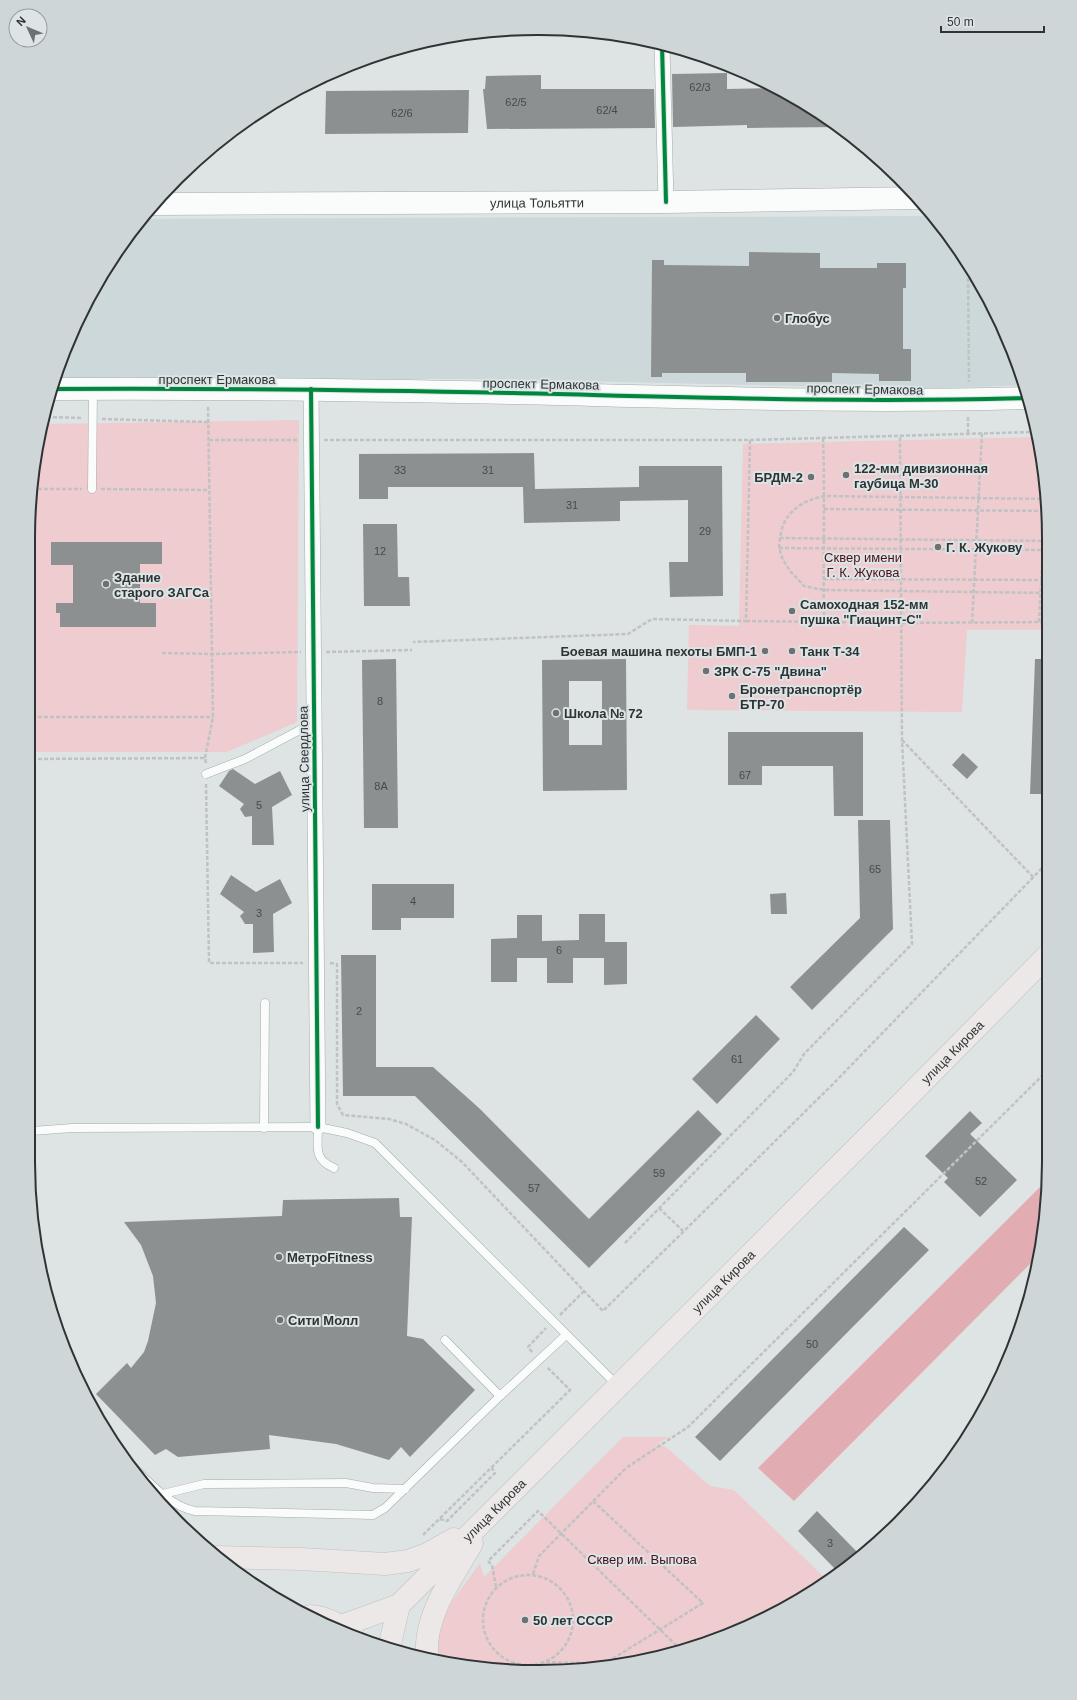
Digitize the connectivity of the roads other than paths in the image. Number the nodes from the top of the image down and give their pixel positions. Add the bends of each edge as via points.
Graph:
1 (662, 51) edge
2 (909, 198) edge
3 (666, 202) junction
4 (163, 204) edge
5 (58, 389) edge
6 (93, 389) junction
7 (311, 389) junction
8 (1022, 398) edge
9 (92, 489) road end
10 (313, 724) junction
11 (206, 774) dead end
12 (1042, 961) edge
13 (265, 1003) dead end
14 (318, 1127) junction
15 (264, 1128) junction
16 (35, 1131) edge
17 (334, 1168) dead end
18 (566, 1335) junction
19 (445, 1340) dead end
20 (618, 1387) junction
21 (500, 1396) junction
22 (153, 1485) edge
23 (405, 1489) junction
24 (163, 1494) junction
25 (484, 1520) junction
26 (228, 1557) edge
27 (399, 1605) junction
28 (351, 1629) edge
29 (390, 1642) edge
30 (427, 1652) edge

1 - 3 street
2 - 3 street, улица Тольятти
3 - 4 street, улица Тольятти
5 - 6 street, проспект Ермакова
6 - 7 street, проспект Ермакова
6 - 9 lane
7 - 8 street, проспект Ермакова via 633,397
7 - 10 street, улица Свердлова
10 - 11 lane via 245,758
10 - 14 street, улица Свердлова
12 - 20 main road, улица Кирова
13 - 15 lane
14 - 15 lane
14 - 17 lane via 320,1160
14 - 18 lane via 347,1133 374,1143
15 - 16 lane via 72,1128
18 - 20 lane
18 - 21 lane
19 - 21 lane
20 - 25 main road, улица Кирова
21 - 23 lane
22 - 24 lane
23 - 24 lane via 346,1484 204,1484
23 - 24 lane via 385,1508 373,1515 195,1511 176,1505
25 - 26 main road via 442,1547 408,1561 385,1564
25 - 27 main road, улица Кирова
25 - 30 main road via 434,1614 428,1631
27 - 28 main road, улица Кирова
27 - 29 main road

